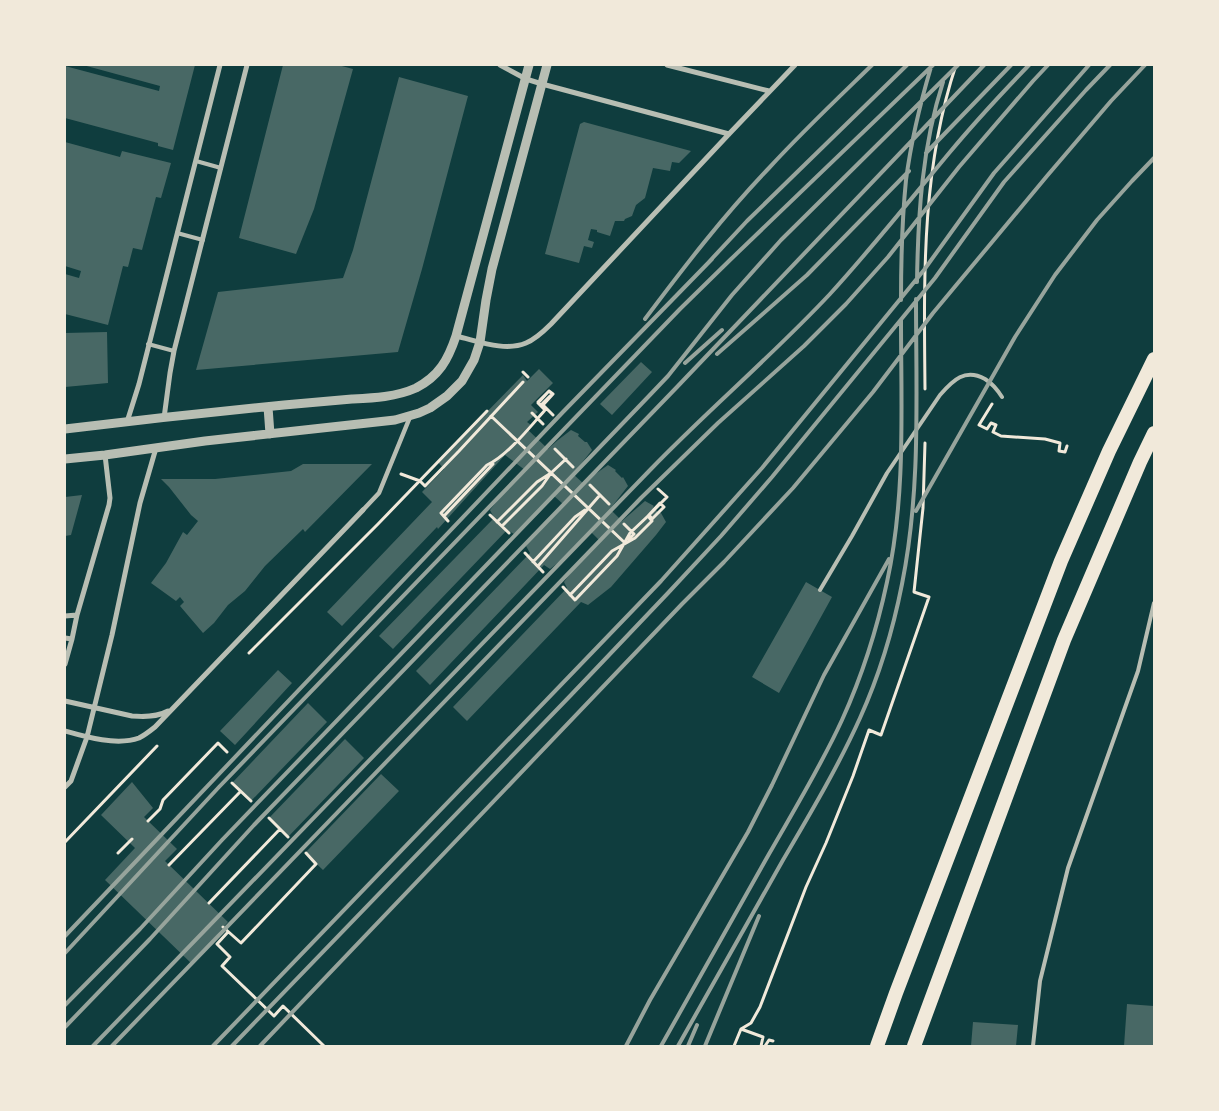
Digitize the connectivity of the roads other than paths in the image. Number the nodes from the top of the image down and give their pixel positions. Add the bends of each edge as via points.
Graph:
1 (220, 65) edge
2 (246, 65) edge
3 (500, 65) edge
4 (529, 65) edge
5 (547, 65) edge
6 (666, 65) edge
7 (794, 65) edge
8 (691, 68) edge
9 (526, 79) junction
10 (542, 84) junction
11 (769, 91) junction
12 (728, 134) junction
13 (196, 161) junction
14 (221, 168) junction
15 (490, 212) junction
16 (507, 217) junction
17 (177, 233) junction
18 (203, 240) junction
19 (456, 336) junction
20 (480, 342) junction
21 (148, 344) junction
22 (174, 351) junction
23 (1154, 359) edge
24 (1002, 397) dead end
25 (268, 407) junction
26 (410, 416) junction
27 (164, 418) junction
28 (127, 422) junction
29 (65, 429) edge
30 (1154, 433) edge
31 (270, 434) junction
32 (156, 447) junction
33 (105, 455) junction
34 (65, 459) edge
35 (363, 510) joint
36 (820, 590) dead end
37 (1154, 603) edge
38 (77, 615) junction
39 (65, 616) edge
40 (65, 638) edge
41 (72, 639) junction
42 (65, 664) edge
43 (65, 701) edge
44 (95, 708) junction
45 (171, 710) junction
46 (65, 732) edge
47 (88, 737) junction
48 (65, 787) edge
49 (877, 1046) edge
50 (914, 1046) edge
51 (1033, 1046) edge

1 - 13 street
2 - 14 street
3 - 9 street
4 - 9 street
5 - 10 street
6 - 8 street
7 - 11 street
8 - 11 street
9 - 10 street
9 - 15 street
10 - 12 street
10 - 16 street
11 - 12 street
12 - 20 street via 539,335 515,346
13 - 14 lane
13 - 17 street
14 - 18 street
15 - 16 street
15 - 19 street
16 - 20 street via 492,269
17 - 18 lane
17 - 21 street
18 - 22 street
19 - 20 street
19 - 25 street via 439,371 431,379 407,391 372,398
20 - 26 street via 474,360 457,387 439,402
21 - 22 lane
21 - 28 street
22 - 27 street
23 - 49 highway via 1108,451 1061,561
24 - 36 lane via 993,384 975,374 963,376 948,386 887,473
25 - 27 street
25 - 31 street
26 - 31 street via 385,422
26 - 35 street via 379,493
27 - 28 street
28 - 29 street
30 - 50 highway via 1064,640
31 - 32 street
32 - 33 street
32 - 44 street
33 - 34 street
33 - 38 street via 109,504
35 - 45 street
37 - 51 lane via 1138,671 1068,868 1040,981
38 - 39 street
38 - 41 street
40 - 41 street
41 - 42 street
43 - 44 street
44 - 45 street via 141,717
44 - 47 street
45 - 47 street via 140,738 121,741
46 - 47 street
47 - 48 street via 71,780

